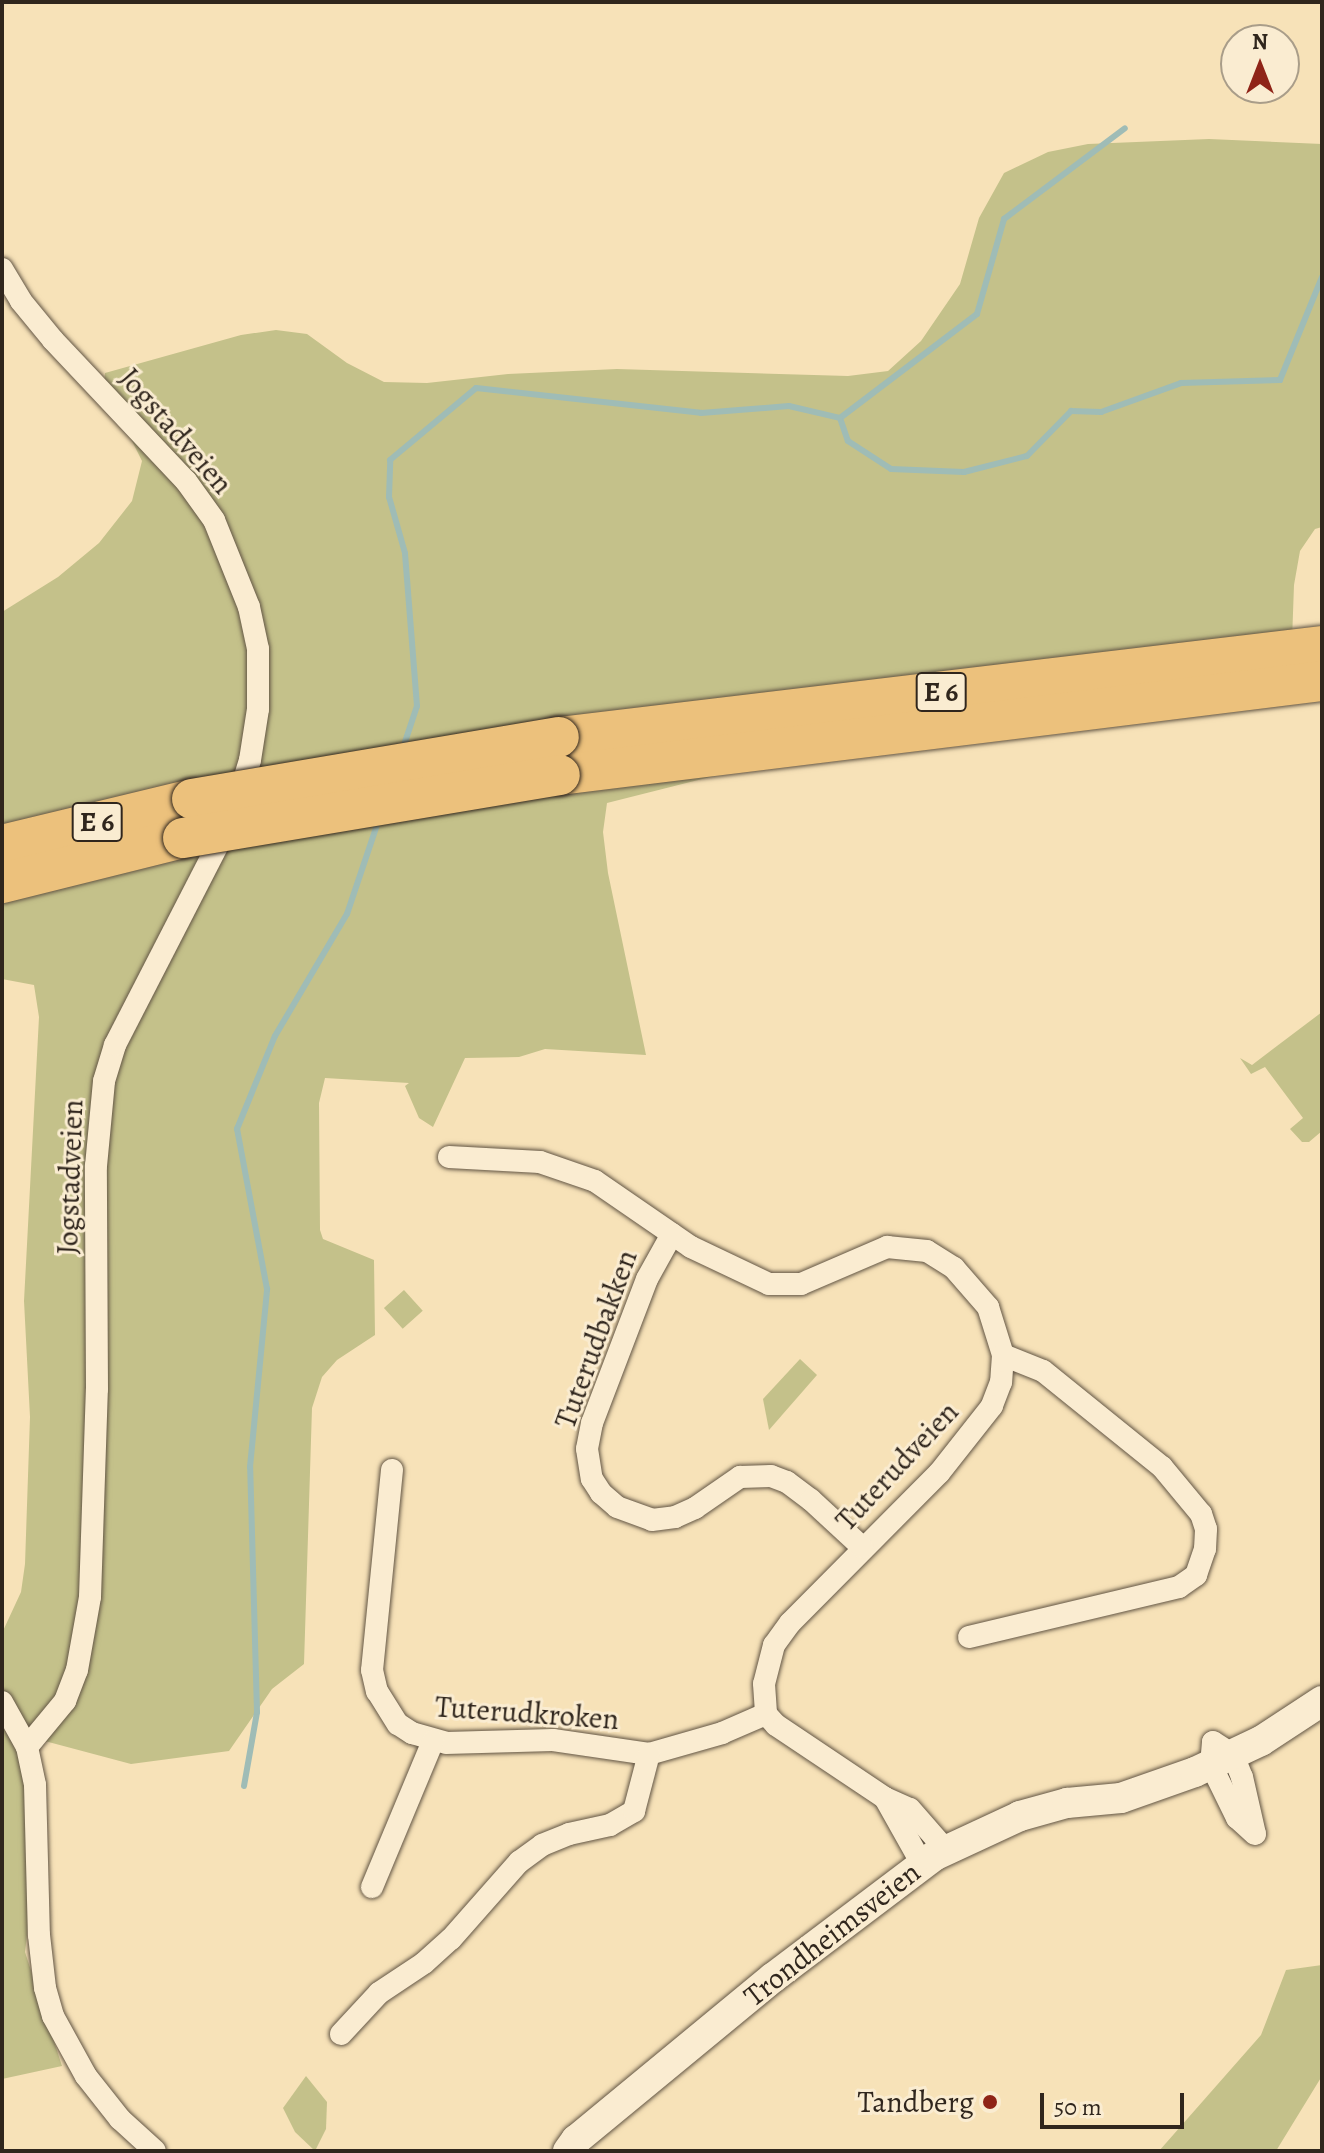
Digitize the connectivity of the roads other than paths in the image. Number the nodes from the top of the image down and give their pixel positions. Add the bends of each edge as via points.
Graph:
1 (2, 269) edge
2 (1322, 646) edge
3 (1322, 681) edge
4 (559, 756) junction
5 (2, 845) edge
6 (2, 883) edge
7 (449, 1157) dead end
8 (672, 1234) junction
9 (1003, 1355) junction
10 (392, 1470) dead end
11 (862, 1547) junction
12 (969, 1637) dead end
13 (1322, 1689) edge
14 (1322, 1701) edge
15 (2, 1702) edge
16 (766, 1714) junction
17 (433, 1741) junction
18 (27, 1747) junction
19 (649, 1754) junction
20 (1219, 1754) junction
21 (934, 1856) junction
22 (372, 1887) dead end
23 (341, 2034) dead end
24 (621, 2105) junction
25 (155, 2151) edge
26 (568, 2151) edge
27 (591, 2151) edge

1 - 18 street, Jogstadveien via 53,340 186,481 214,520 249,607 260,678 250,760 233,812 115,1045 104,1081 96,1166 97,1389 90,1597 77,1670 65,1701
2 - 4 highway, E 6
3 - 4 highway, E 6
4 - 5 highway, E 6, bridge via 192,799
4 - 6 highway, E 6, bridge
7 - 8 street, Tuterudveien via 540,1162 568,1171 616,1193
8 - 9 street, Tuterudveien via 755,1280 783,1286 801,1284 887,1247 927,1251 954,1268 988,1307
8 - 11 street, Tuterudbakken via 647,1279 592,1423 587,1449 592,1479 617,1507 652,1520 695,1508 740,1477 771,1476 811,1500
9 - 11 street, Tuterudveien via 1001,1382 979,1426
9 - 12 street via 1043,1371 1162,1467 1201,1514 1205,1549 1196,1575 1179,1587
10 - 17 street, Tuterudkroken via 372,1670 377,1691 398,1724
11 - 16 street, Tuterudveien via 774,1645 764,1684
13 - 20 main road, Trondheimsveien
14 - 20 main road, Trondheimsveien via 1285,1728
15 - 18 street
16 - 19 street, Tuterudkroken
16 - 21 street via 885,1798
17 - 19 street, Tuterudkroken via 553,1740
17 - 22 street
18 - 25 street via 35,1785 41,1962 53,2016 86,2076 120,2119
19 - 23 street via 634,1811 610,1825 542,1845 519,1862 451,1939 379,1993
20 - 21 main road, Trondheimsveien via 1121,1798 1067,1803 1002,1822
21 - 24 main road, Trondheimsveien via 774,1977
24 - 26 main road, Trondheimsveien
24 - 27 main road, Trondheimsveien

